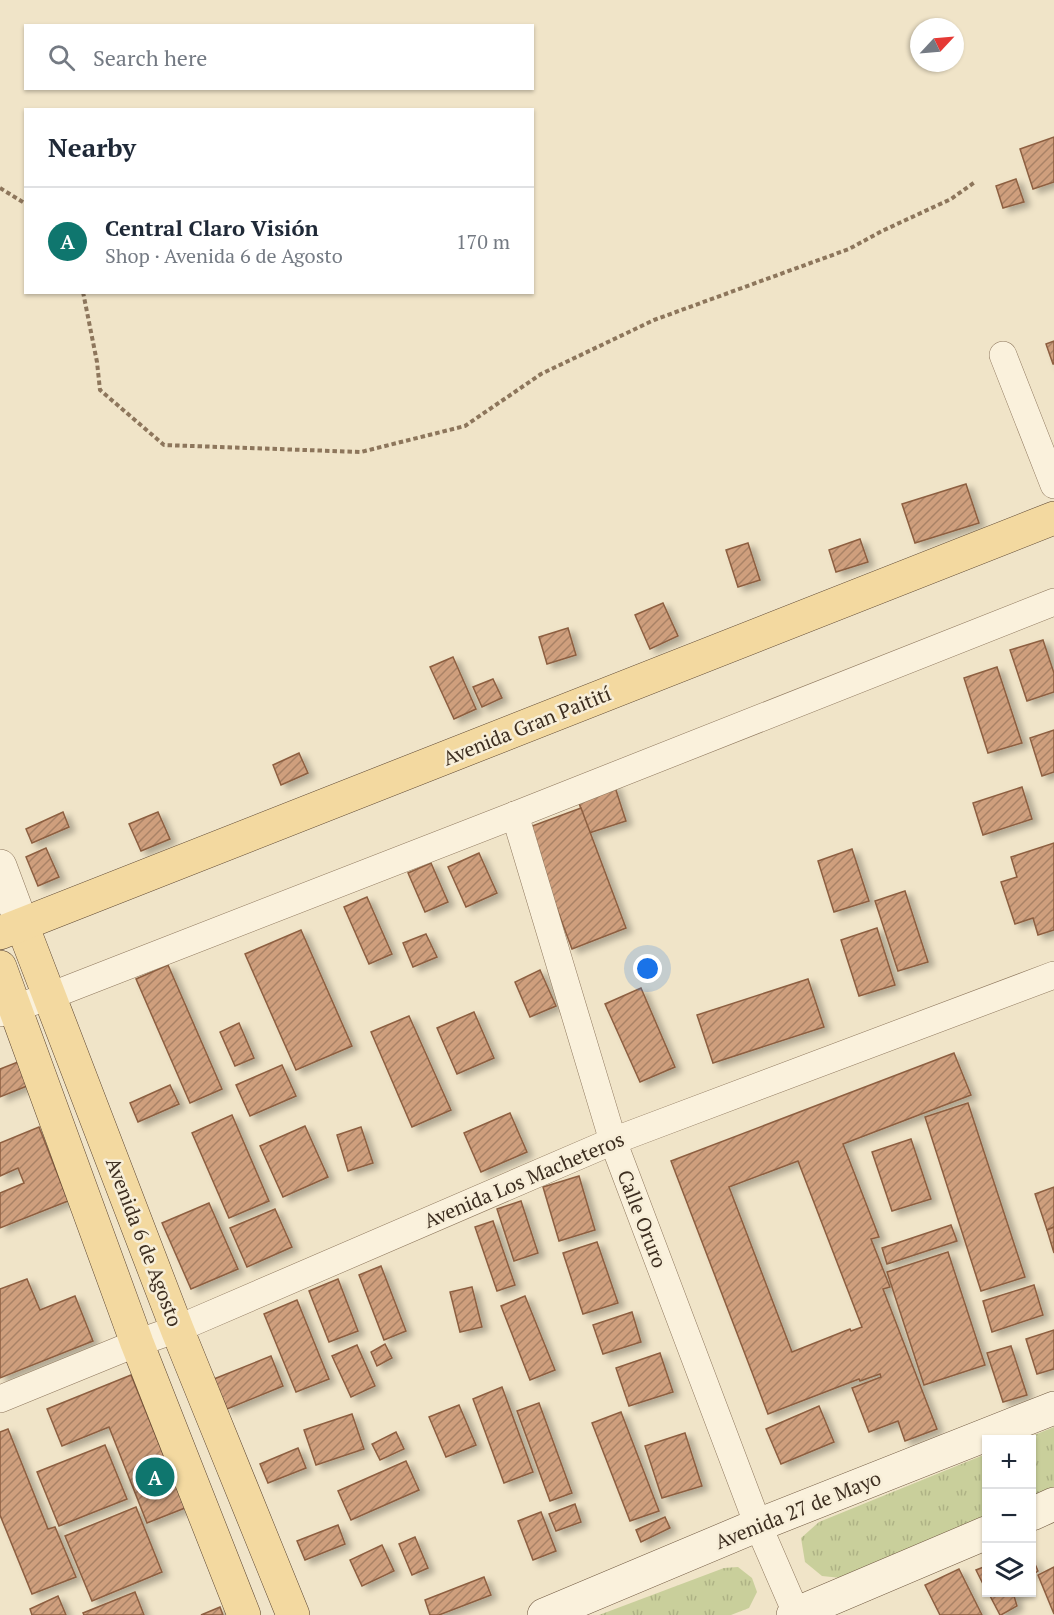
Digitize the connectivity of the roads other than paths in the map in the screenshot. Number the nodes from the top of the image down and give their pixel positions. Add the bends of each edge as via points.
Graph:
1 (1003, 355) dead end
2 (1054, 485) edge
3 (1054, 518) edge
4 (1054, 602) edge
5 (515, 815) junction
6 (0, 866) edge
7 (11, 929) edge
8 (0, 967) edge
9 (1054, 975) edge
10 (50, 996) junction
11 (7, 1010) edge
12 (613, 1141) junction
13 (177, 1329) junction
14 (137, 1343) junction
15 (0, 1399) edge
16 (1054, 1408) edge
17 (1054, 1504) edge
18 (1036, 1512) edge
19 (758, 1525) junction
20 (982, 1535) edge
21 (244, 1615) edge
22 (293, 1615) edge
23 (544, 1615) edge
24 (795, 1615) edge

1 - 2 street
3 - 7 main road, Avenida Gran Paitití
4 - 5 street
5 - 10 street
5 - 12 street, Calle Oruro
6 - 7 main road, Avenida 6 de Agosto
7 - 10 main road, Avenida 6 de Agosto
8 - 11 main road, Avenida 6 de Agosto
9 - 12 street, Avenida Los Macheteros
10 - 11 street
10 - 13 main road, Avenida 6 de Agosto
11 - 14 main road, Avenida 6 de Agosto
12 - 13 street, Avenida Los Macheteros
12 - 19 street, Calle Oruro
13 - 14 street, Avenida Los Macheteros
13 - 22 main road, Avenida 6 de Agosto
14 - 15 street, Avenida Los Macheteros
14 - 21 main road, Avenida 6 de Agosto
16 - 19 main road, Avenida 27 de Mayo
17 - 18 main road
19 - 23 main road, Avenida 27 de Mayo
19 - 24 street, Calle Oruro
20 - 24 main road

